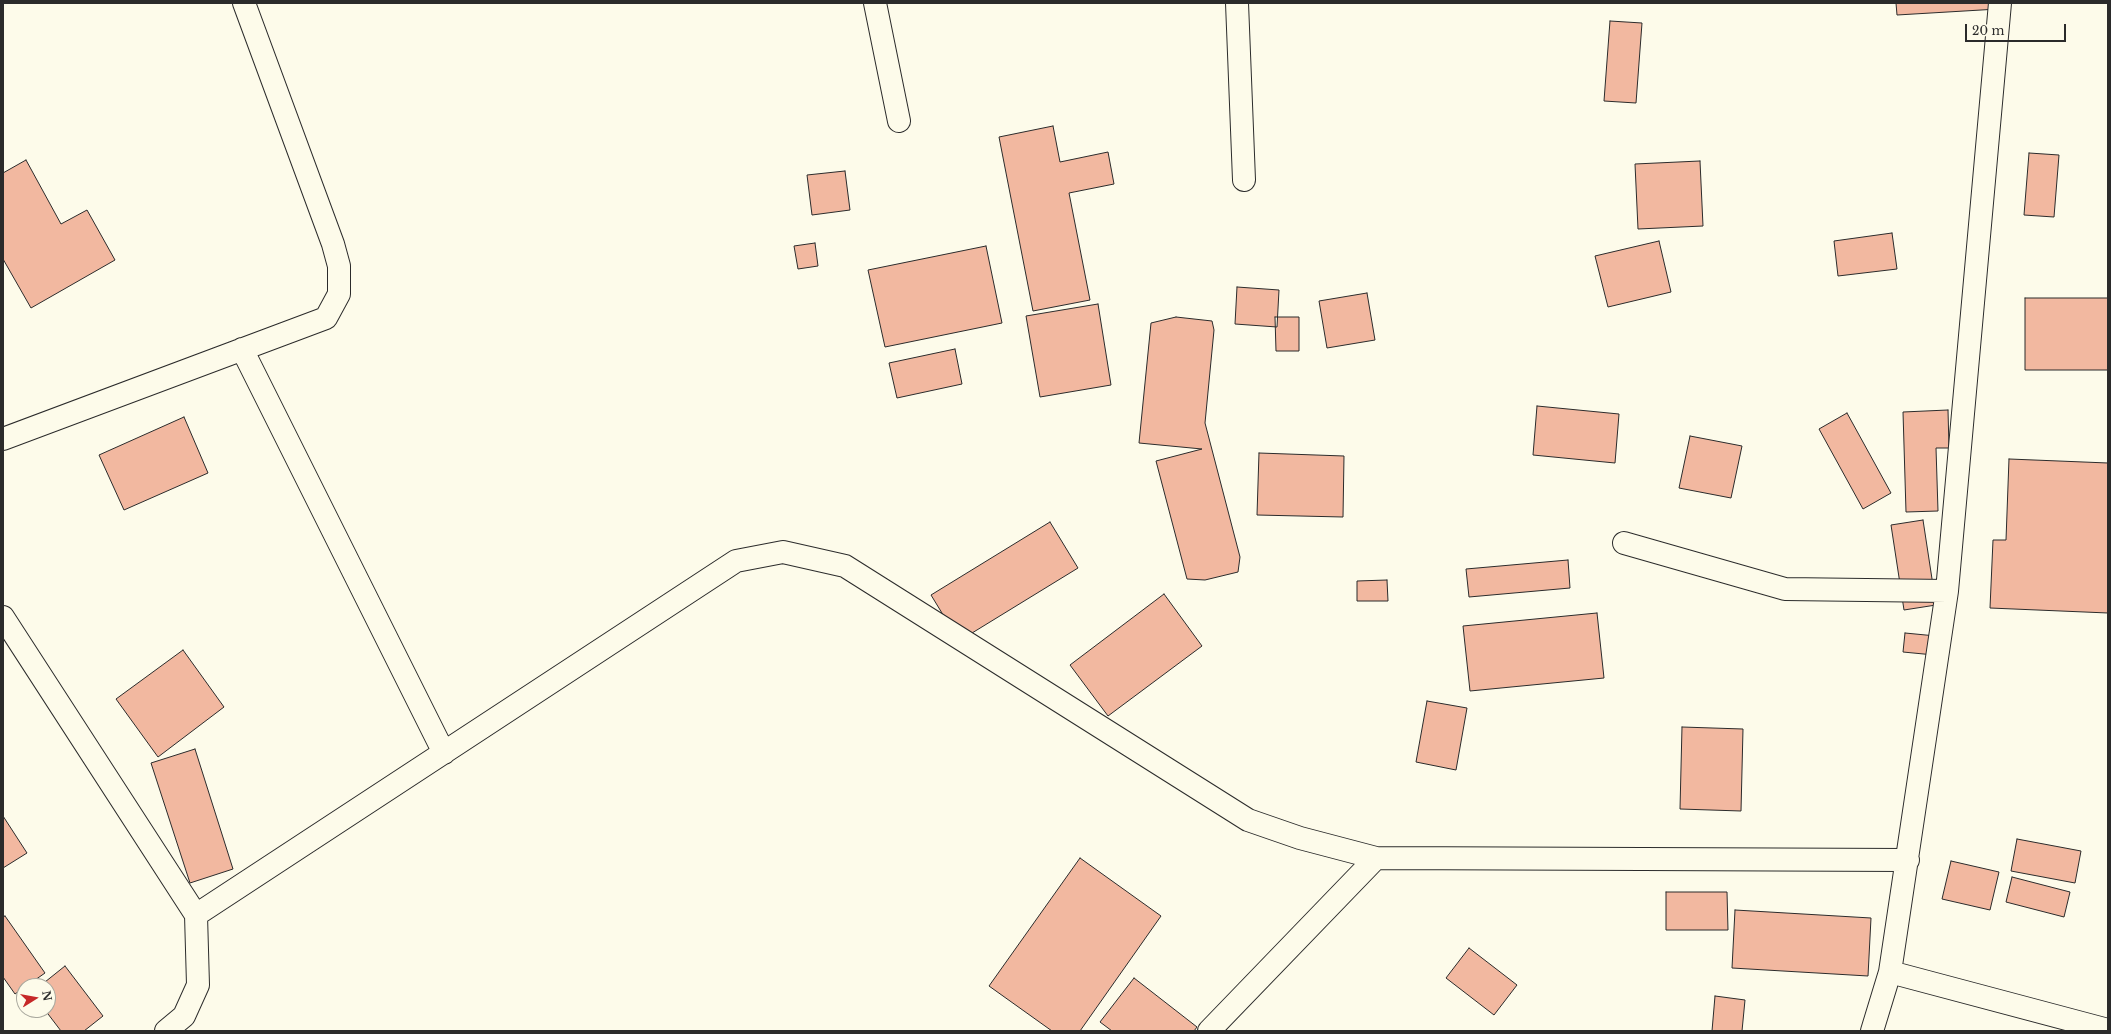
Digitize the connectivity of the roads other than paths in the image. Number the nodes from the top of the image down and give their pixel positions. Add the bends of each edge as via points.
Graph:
1 (244, 3) edge
2 (876, 3) edge
3 (1237, 3) edge
4 (2000, 3) edge
5 (899, 121) dead end
6 (1244, 180) dead end
7 (242, 349) junction
8 (3, 439) edge
9 (1624, 543) dead end
10 (1947, 591) junction
11 (3, 617) edge
12 (444, 753) junction
13 (1376, 858) junction
14 (1908, 860) junction
15 (196, 915) junction
16 (1890, 972) junction
17 (2108, 1030) edge
18 (166, 1031) edge
19 (1209, 1031) edge
20 (1872, 1031) edge

1 - 7 street via 333,244 339,266 339,294 326,318
2 - 5 street
3 - 6 street
4 - 10 street
7 - 8 street
7 - 12 street
9 - 10 street via 1785,589
10 - 14 street
11 - 15 street
12 - 13 street via 736,561 783,552 845,566 1248,820 1300,838
12 - 15 street
13 - 14 street
13 - 19 street
14 - 16 street
15 - 18 street via 198,985 184,1016
16 - 17 street
16 - 20 street

